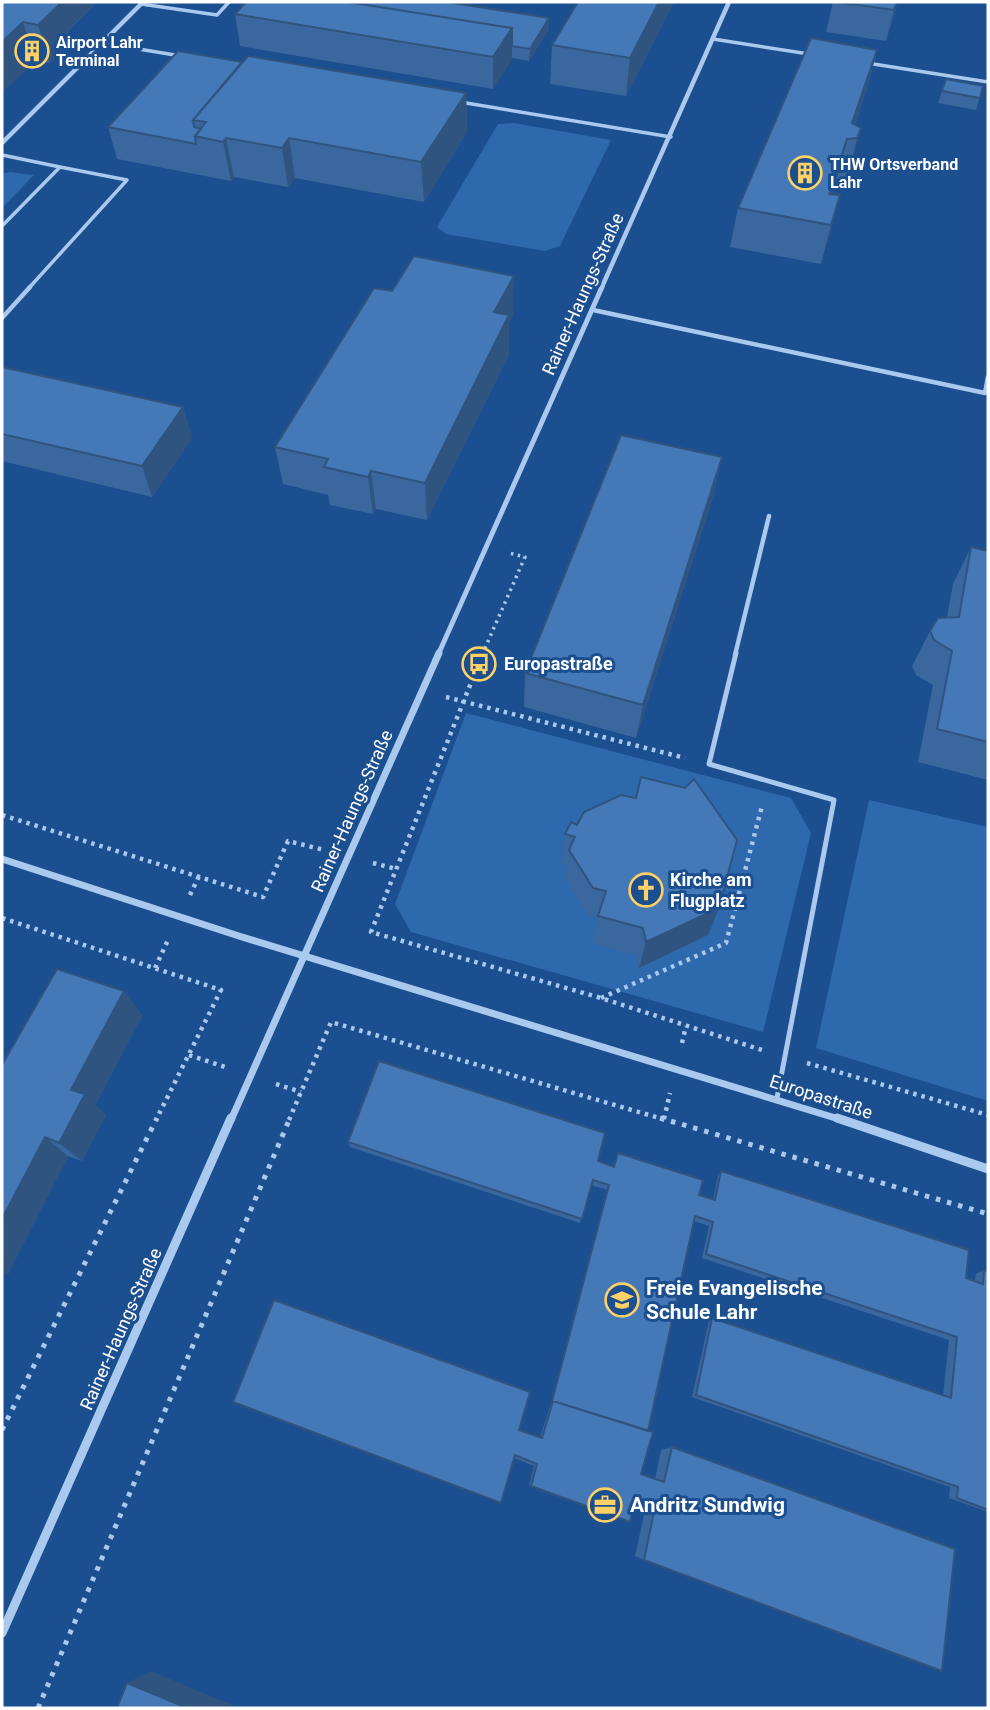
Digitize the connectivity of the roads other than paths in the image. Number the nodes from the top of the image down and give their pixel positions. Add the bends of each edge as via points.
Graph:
1 (229, 2) edge
2 (729, 2) edge
3 (142, 3) edge
4 (713, 39) junction
5 (102, 43) junction
6 (184, 56) edge
7 (820, 56) edge
8 (859, 62) edge
9 (988, 82) edge
10 (459, 102) edge
11 (671, 137) junction
12 (2, 143) edge
13 (2, 155) edge
14 (60, 167) junction
15 (2, 226) edge
16 (593, 310) junction
17 (2, 318) edge
18 (988, 377) edge
19 (769, 516) dead end
20 (2, 859) edge
21 (305, 955) junction
22 (777, 1098) junction
23 (988, 1169) edge
24 (2, 1633) edge

1 - 3 lane via 217,15
2 - 4 street, Rainer-Haungs-Straße
3 - 5 street
4 - 7 lane
4 - 11 street, Rainer-Haungs-Straße
5 - 6 lane
5 - 12 street
8 - 9 lane
10 - 11 lane
11 - 16 street, Rainer-Haungs-Straße
13 - 14 lane
14 - 15 lane
14 - 17 lane via 127,180
16 - 18 lane via 985,393
16 - 21 street, Rainer-Haungs-Straße
19 - 22 lane via 709,765 834,800
20 - 21 street, Europastraße
21 - 22 street, Europastraße
21 - 24 street, Rainer-Haungs-Straße
22 - 23 street, Europastraße

